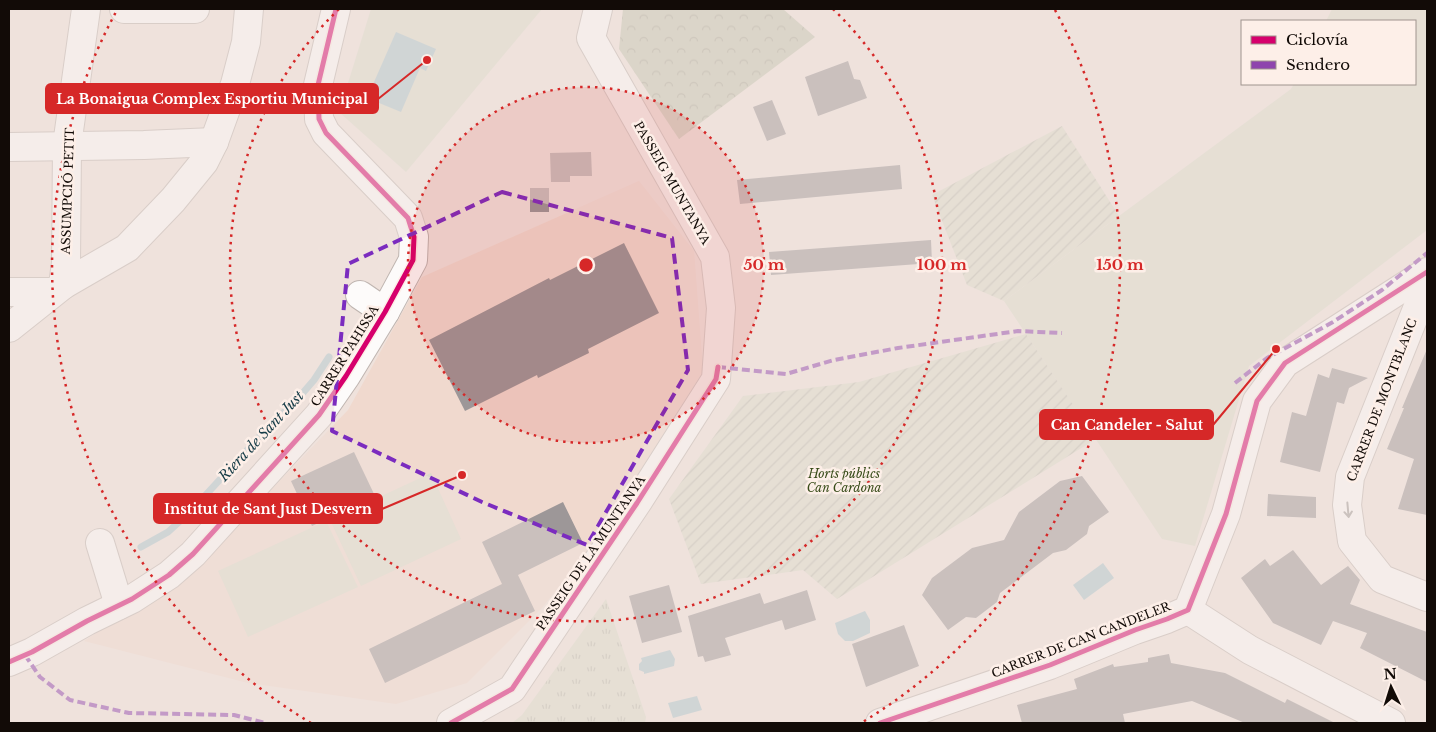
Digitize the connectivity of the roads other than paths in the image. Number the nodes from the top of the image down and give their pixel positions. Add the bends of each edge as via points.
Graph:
1 (86, 9) edge
2 (124, 9) edge
3 (195, 9) edge
4 (249, 9) edge
5 (336, 9) edge
6 (598, 9) edge
7 (214, 142) junction
8 (67, 145) junction
9 (9, 147) edge
10 (1427, 272) edge
11 (1427, 284) edge
12 (58, 288) junction
13 (9, 292) edge
14 (360, 295) dead end
15 (385, 312) junction
16 (9, 328) edge
17 (718, 367) joint
18 (100, 543) dead end
19 (1427, 597) edge
20 (119, 605) junction
21 (1188, 610) junction
22 (9, 662) edge
23 (451, 723) edge
24 (880, 723) edge
25 (1391, 723) edge

1 - 8 street, ASSUMPCIÓ PETIT
2 - 3 street
4 - 7 street via 246,42
5 - 15 street, CARRER PAHISSA via 318,85 319,119 326,134 408,218 414,237 413,260
6 - 17 street, PASSEIG MUNTANYA via 591,38 715,257 721,308
7 - 8 street
7 - 12 street via 204,162 173,200 127,248
8 - 9 street
8 - 12 street, ASSUMPCIÓ PETIT via 66,263
10 - 21 street, CARRER DE CAN CANDELER via 1285,364 1257,401 1226,514
11 -> 19 street, CARRER DE MONTBLANC via 1350,477 1347,505 1352,541 1382,579
12 - 13 street
12 - 16 street
14 - 15 street
15 - 20 street, CARRER PAHISSA via 320,415 287,452 193,554 169,575
17 - 23 street, PASSEIG DE LA MUNTANYA via 716,379 658,470 512,689
18 - 20 street
20 - 22 street, CARRER PAHISSA
21 - 24 street, CARRER DE CAN CANDELER via 1050,665
21 - 25 street via 1250,650

